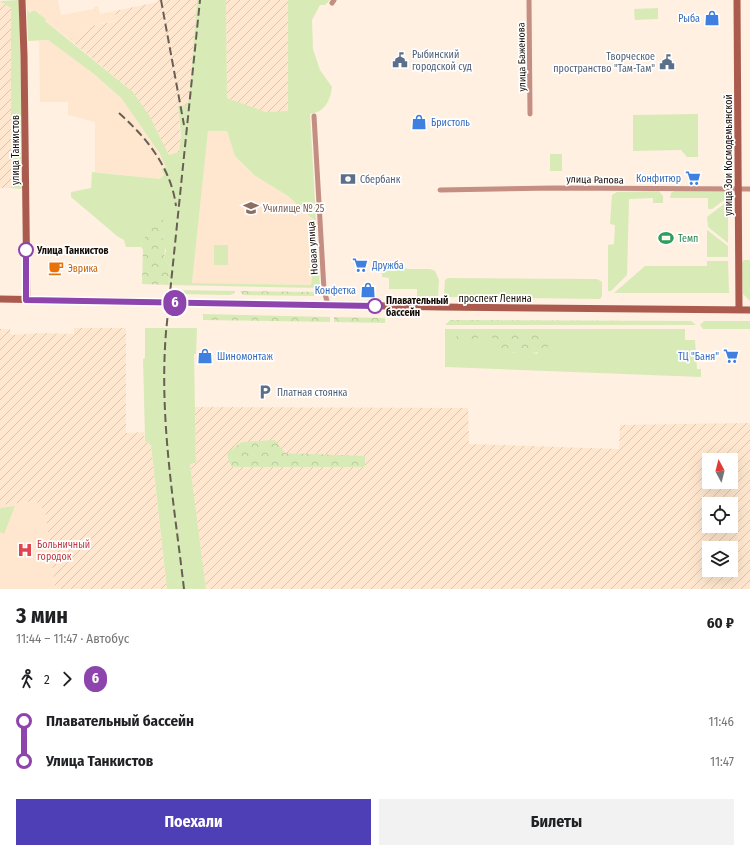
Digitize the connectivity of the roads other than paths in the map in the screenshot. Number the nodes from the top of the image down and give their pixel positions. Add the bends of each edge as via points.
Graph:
1 (22, 0) edge
2 (529, 0) edge
3 (737, 0) edge
4 (530, 114) dead end
5 (314, 116) dead end
6 (738, 189) junction
7 (750, 189) edge
8 (440, 190) dead end
9 (0, 299) edge
10 (26, 300) junction
11 (328, 305) junction
12 (739, 310) junction
13 (750, 310) edge

1 - 10 main road, улица Танкистов
2 - 4 street, улица Баженова
3 - 6 main road, улица Зои Космодемьянской
5 - 11 street, Новая улица via 324,290
6 - 7 street, улица Рапова
6 - 8 street, улица Рапова
6 - 12 main road, улица Зои Космодемьянской
9 - 10 main road, проспект Ленина
10 - 11 main road, проспект Ленина
11 - 12 main road, проспект Ленина
12 - 13 main road, проспект Ленина

